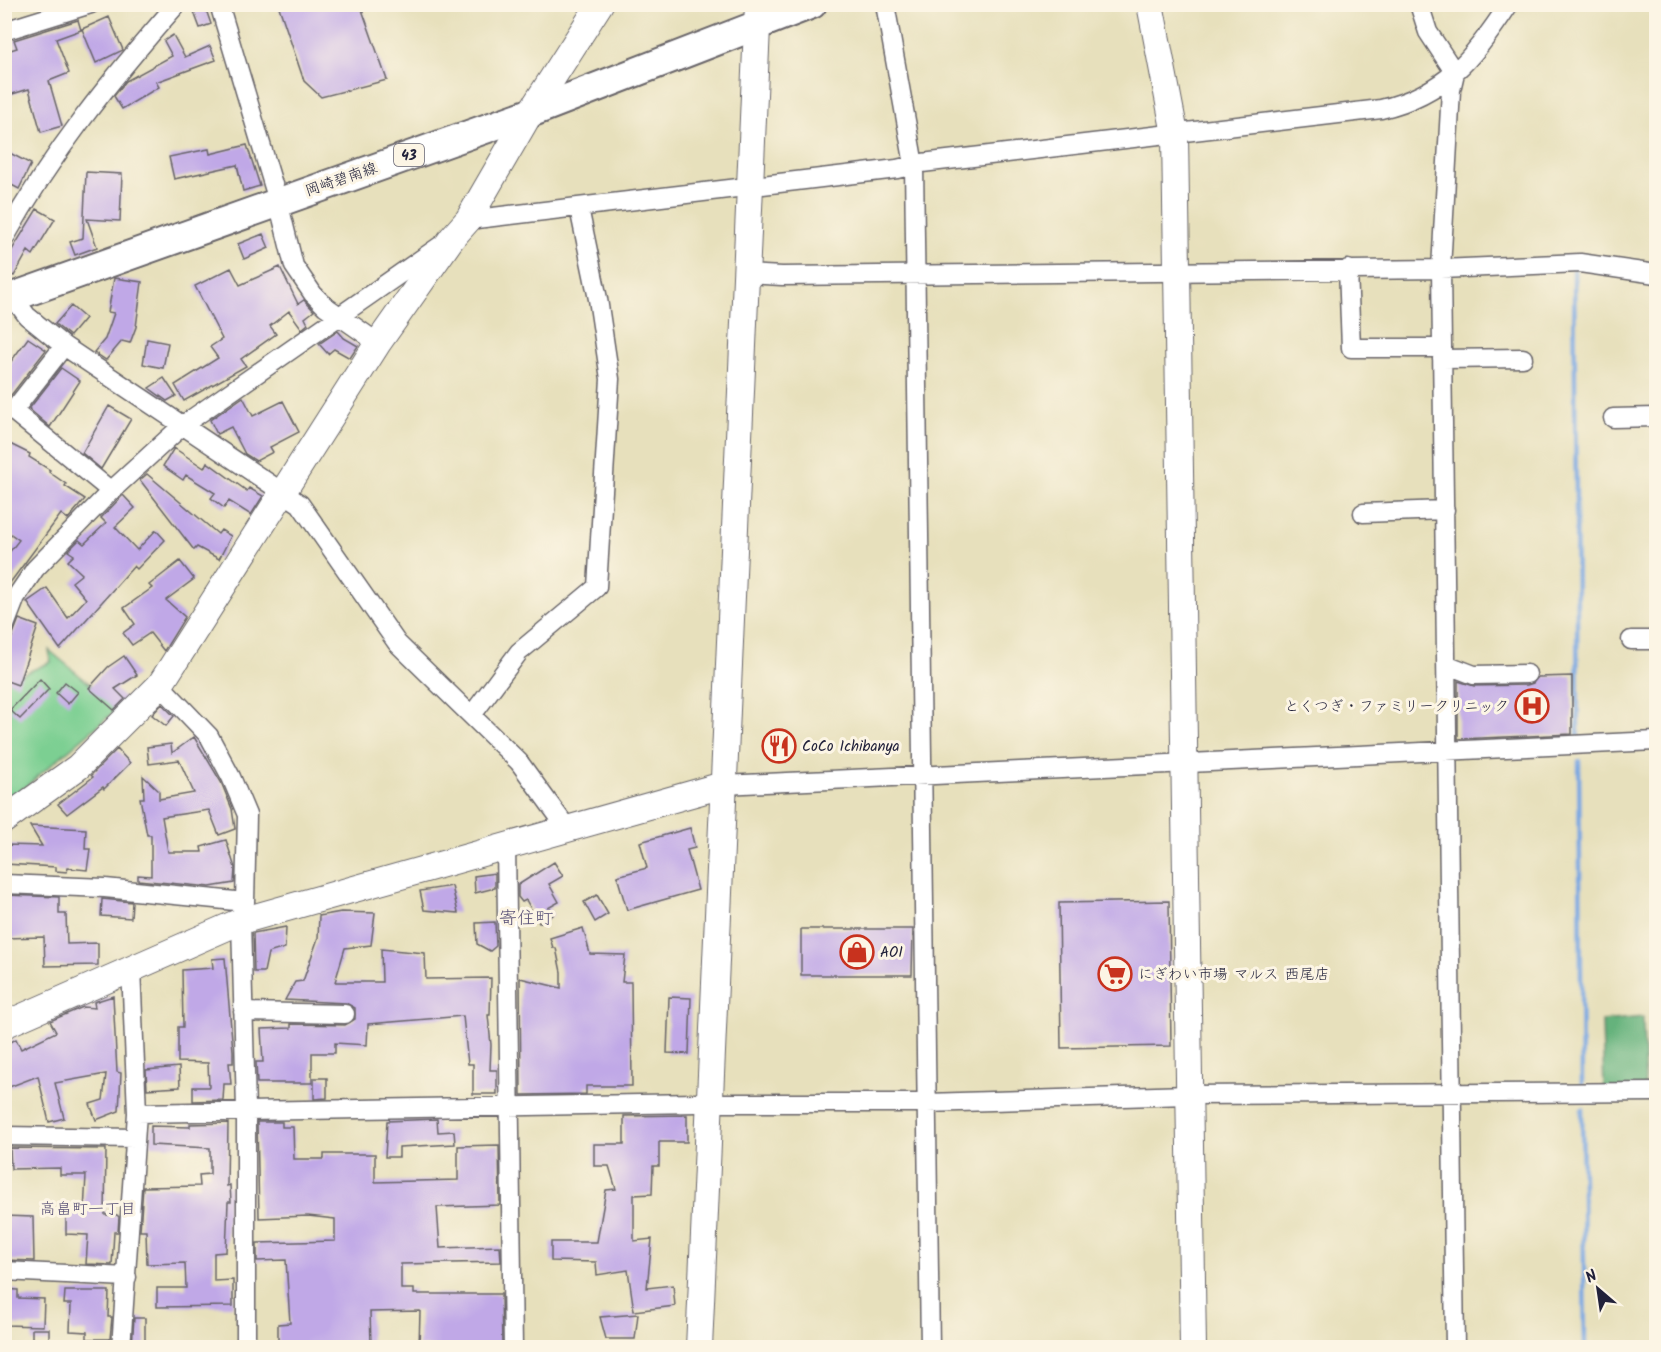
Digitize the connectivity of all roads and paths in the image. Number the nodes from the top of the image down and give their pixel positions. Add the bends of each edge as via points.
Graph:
1 (91, 4) edge
2 (177, 4) edge
3 (219, 4) edge
4 (600, 4) edge
5 (812, 4) edge
6 (885, 4) edge
7 (1150, 4) edge
8 (1419, 4) edge
9 (1509, 4) edge
10 (758, 15) edge
11 (4, 31) edge
12 (1455, 74) junction
13 (530, 113) junction
14 (1175, 134) junction
15 (914, 165) junction
16 (750, 187) junction
17 (278, 201) junction
18 (579, 208) junction
19 (460, 229) junction
20 (4, 239) edge
21 (1348, 269) junction
22 (1441, 269) junction
23 (1176, 271) junction
24 (1656, 273) edge
25 (746, 274) junction
26 (915, 274) junction
27 (9, 299) edge
28 (340, 315) junction
29 (378, 344) junction
30 (64, 346) junction
31 (1442, 353) junction
32 (1523, 358) dead end
33 (1656, 417) edge
34 (1613, 418) dead end
35 (183, 425) junction
36 (111, 491) junction
37 (284, 493) junction
38 (1445, 510) junction
39 (1363, 513) dead end
40 (4, 628) edge
41 (1631, 640) dead end
42 (1656, 640) edge
43 (1448, 665) junction
44 (1527, 674) dead end
45 (160, 685) junction
46 (471, 715) junction
47 (1656, 741) edge
48 (1448, 749) junction
49 (1183, 762) junction
50 (922, 776) junction
51 (723, 785) junction
52 (4, 820) edge
53 (567, 828) junction
54 (506, 845) junction
55 (4, 884) edge
56 (243, 911) junction
57 (131, 967) junction
58 (243, 1012) junction
59 (345, 1014) dead end
60 (4, 1025) edge
61 (1451, 1092) junction
62 (1656, 1092) edge
63 (1188, 1095) junction
64 (709, 1103) junction
65 (927, 1103) junction
66 (509, 1107) junction
67 (246, 1110) junction
68 (137, 1113) junction
69 (4, 1136) edge
70 (135, 1138) junction
71 (4, 1271) edge
72 (127, 1276) junction
73 (121, 1347) edge
74 (246, 1347) edge
75 (513, 1347) edge
76 (699, 1347) edge
77 (930, 1347) edge
78 (1193, 1347) edge
79 (1455, 1347) edge

1 - 11 street
2 - 20 street via 99,94 42,173
3 - 17 street
4 - 13 street
5 - 10 main road, 岡崎碧南線 / 43
6 - 15 street
7 - 14 street
8 - 12 street via 1428,32
9 - 12 street
10 - 13 main road, 岡崎碧南線 / 43
10 - 16 street
12 - 14 street via 1409,102 1390,107
12 - 22 street
13 - 17 main road, 岡崎碧南線 / 43
13 - 19 street
14 - 15 street
14 - 23 street
15 - 16 street
15 - 26 street
16 - 18 street
16 - 25 street
17 - 27 main road, 岡崎碧南線 / 43
17 - 28 street via 294,266 313,294
18 - 19 street
18 - 46 street via 610,379 597,587 519,652
19 - 28 street
19 - 29 street
21 - 22 street
21 - 23 street
21 - 31 street via 1351,348
22 - 24 street via 1580,263
22 - 31 street
23 - 26 street
23 - 49 street
25 - 26 street
25 - 51 street
26 - 50 street
27 - 30 street
28 - 29 street
28 - 35 street
29 - 37 street
30 - 35 street
30 - 36 street via 13,411
31 - 32 street
31 - 38 street
33 - 34 street
35 - 36 street
35 - 37 street
36 - 40 street via 35,569 16,597
37 - 45 street
37 - 46 street via 300,504 397,643
38 - 39 street
38 - 43 street
41 - 42 street
43 - 44 street via 1474,675
43 - 48 street
45 - 52 street via 78,767
45 - 56 street via 208,736 247,815
46 - 53 street via 519,762
47 - 48 street
48 - 49 street
48 - 61 street
49 - 50 street
49 - 63 street
50 - 51 street
50 - 65 street
51 - 53 street
51 - 64 street
53 - 54 street
54 - 56 street
54 - 66 street
55 - 56 street via 105,888
56 - 57 street
56 - 58 street
57 - 60 street
57 - 68 street
58 - 59 street
58 - 67 street
61 - 62 street
61 - 63 street
61 - 79 street
63 - 65 street
63 - 78 street
64 - 65 street
64 - 66 street
64 - 76 street
65 - 77 street
66 - 67 street
66 - 75 street
67 - 68 street
67 - 74 street
68 - 70 street
69 - 70 street
70 - 72 street
71 - 72 street
72 - 73 street

